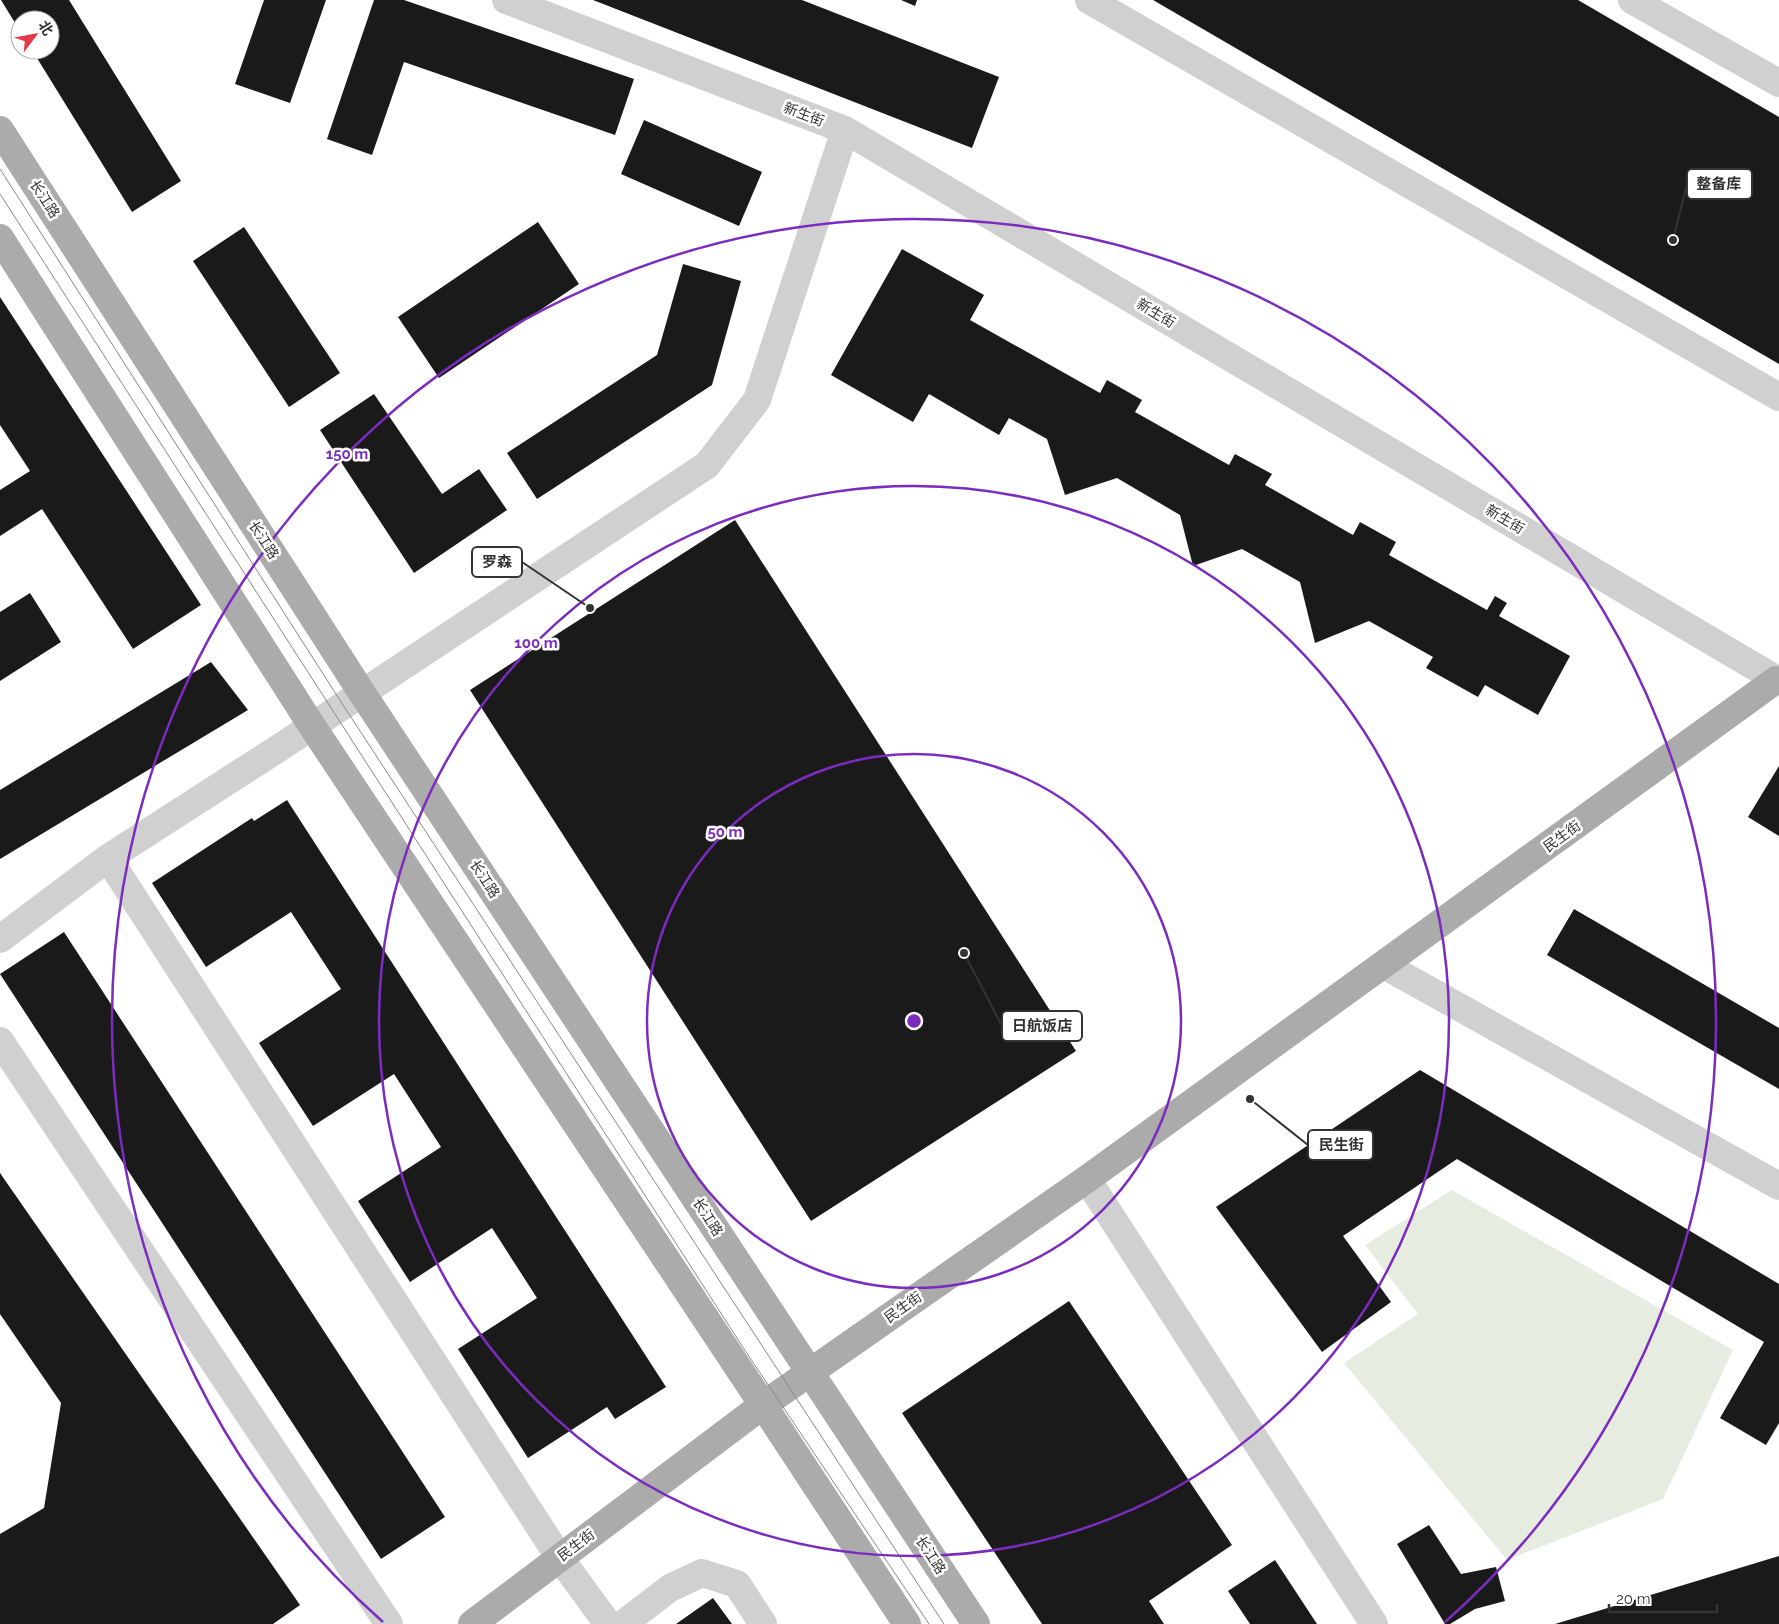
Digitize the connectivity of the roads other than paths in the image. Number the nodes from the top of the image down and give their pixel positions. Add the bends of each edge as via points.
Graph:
1 (506, 0) edge
2 (1090, 0) edge
3 (1632, 0) edge
4 (1779, 83) edge
5 (0, 130) edge
6 (845, 130) junction
7 (0, 238) edge
8 (1779, 397) edge
9 (1778, 680) edge
10 (362, 693) junction
11 (323, 719) junction
12 (108, 858) junction
13 (0, 939) edge
14 (1384, 965) junction
15 (0, 1041) edge
16 (1087, 1179) junction
17 (1779, 1186) edge
18 (810, 1372) junction
19 (763, 1405) junction
20 (559, 1558) junction
21 (389, 1624) edge
22 (472, 1624) edge
23 (608, 1624) edge
24 (623, 1624) edge
25 (763, 1624) edge
26 (907, 1624) edge
27 (976, 1624) edge
28 (1374, 1624) edge

1 - 6 street, 新生街
2 - 8 street
3 - 4 street
5 - 10 main road, 长江路
6 - 9 street, 新生街
6 - 10 street via 757,400 707,465
7 - 11 main road
9 - 14 main road, 民生街
10 - 11 street
10 - 18 main road, 长江路
11 - 12 street
11 - 19 main road
12 - 13 street
12 - 20 street
14 - 16 main road, 民生街
14 - 17 street
15 - 21 street
16 - 18 main road, 民生街
16 - 28 street
18 - 19 main road, 民生街
18 - 27 main road, 长江路
19 - 20 main road, 民生街
19 - 26 main road
20 - 22 main road, 民生街
20 - 23 street
24 - 25 street via 670,1588 702,1573 737,1584

